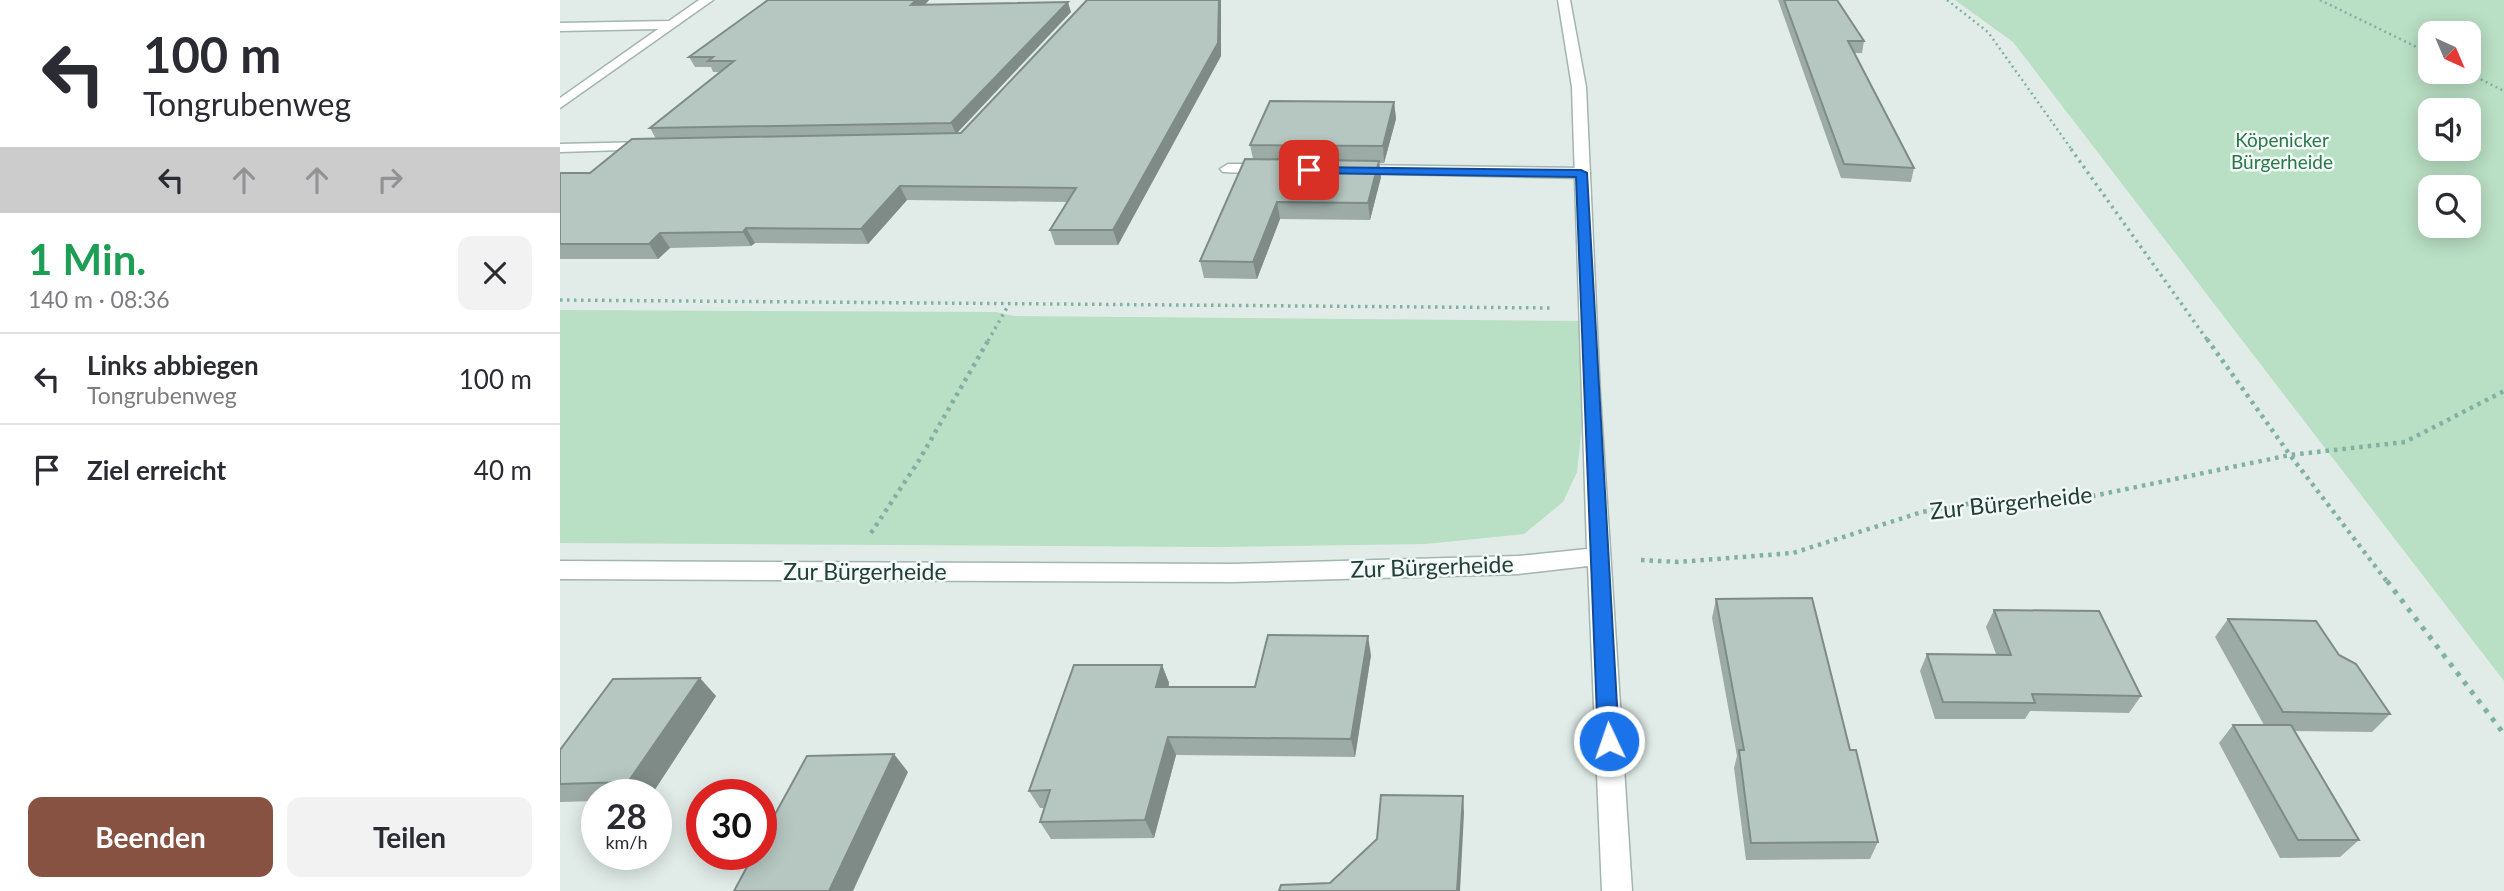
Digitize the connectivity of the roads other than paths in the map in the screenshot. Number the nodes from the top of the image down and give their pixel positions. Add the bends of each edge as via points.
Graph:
1 (707, 0) edge
2 (1564, 0) edge
3 (671, 25) junction
4 (560, 27) edge
5 (560, 104) edge
6 (671, 146) edge
7 (560, 148) edge
8 (1228, 169) dead end
9 (1282, 170) edge
10 (1337, 170) edge
11 (1581, 173) junction
12 (1598, 558) junction
13 (560, 570) edge
14 (1617, 891) edge

1 - 3 street
2 - 11 street via 1579,87
3 - 4 street
3 - 5 street
6 - 7 street
8 - 9 street
10 - 11 street
11 - 12 street
12 - 13 street, Zur Bürgerheide via 1518,565 1232,573
12 - 14 street

